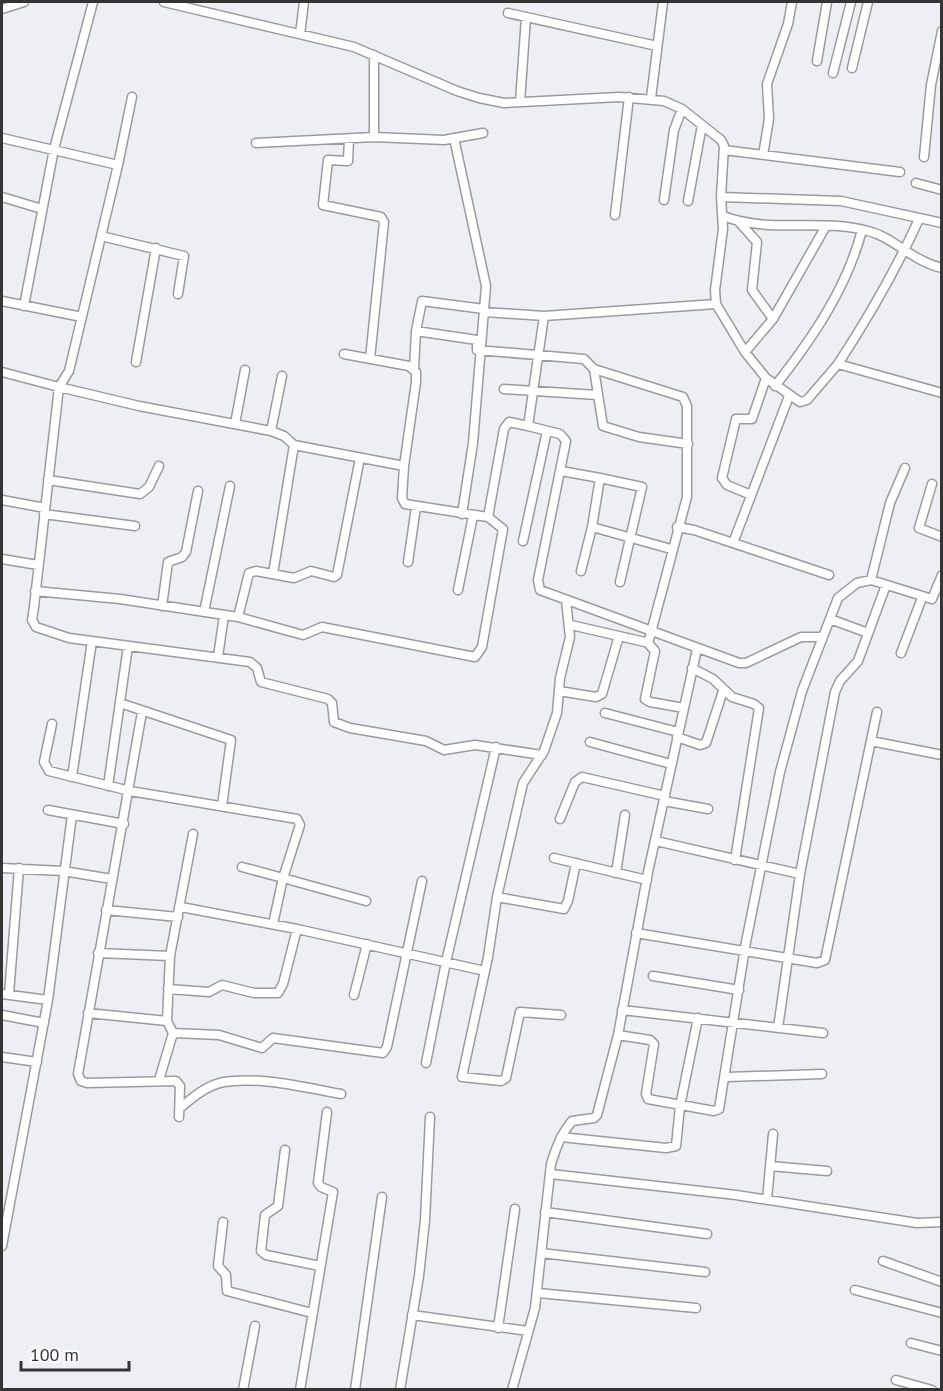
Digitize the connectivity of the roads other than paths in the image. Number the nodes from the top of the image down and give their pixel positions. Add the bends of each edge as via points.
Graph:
1 (24, 2) edge
2 (93, 2) edge
3 (164, 2) edge
4 (304, 2) edge
5 (663, 2) edge
6 (792, 2) edge
7 (827, 2) edge
8 (851, 2) edge
9 (868, 2) edge
10 (2, 9) edge
11 (508, 13) dead end
12 (526, 16) junction
13 (942, 31) edge
14 (300, 34) junction
15 (657, 45) junction
16 (374, 55) junction
17 (817, 61) dead end
18 (852, 68) dead end
19 (833, 73) dead end
20 (132, 97) dead end
21 (629, 97) junction
22 (651, 98) junction
23 (520, 102) junction
24 (682, 109) junction
25 (702, 125) junction
26 (483, 133) dead end
27 (374, 137) junction
28 (2, 138) edge
29 (454, 138) junction
30 (349, 139) junction
31 (256, 143) dead end
32 (54, 149) junction
33 (724, 150) junction
34 (763, 155) junction
35 (924, 157) dead end
36 (118, 165) junction
37 (900, 172) dead end
38 (915, 183) dead end
39 (942, 190) edge
40 (2, 197) edge
41 (721, 197) junction
42 (664, 200) dead end
43 (688, 201) dead end
44 (42, 209) junction
45 (615, 215) dead end
46 (723, 216) junction
47 (919, 219) junction
48 (740, 222) junction
49 (942, 223) edge
50 (826, 226) junction
51 (862, 230) junction
52 (101, 236) junction
53 (156, 248) junction
54 (906, 252) junction
55 (942, 268) edge
56 (178, 294) dead end
57 (2, 302) edge
58 (716, 304) junction
59 (24, 306) junction
60 (484, 311) junction
61 (543, 316) junction
62 (82, 317) junction
63 (773, 319) junction
64 (416, 330) junction
65 (482, 351) junction
66 (745, 352) junction
67 (344, 354) dead end
68 (536, 354) junction
69 (370, 359) junction
70 (136, 362) dead end
71 (838, 364) junction
72 (414, 369) junction
73 (594, 369) junction
74 (245, 370) dead end
75 (2, 372) edge
76 (282, 376) dead end
77 (766, 378) junction
78 (775, 386) junction
79 (58, 387) junction
80 (504, 389) dead end
81 (531, 390) junction
82 (942, 393) edge
83 (597, 395) junction
84 (789, 396) junction
85 (235, 424) junction
86 (528, 426) junction
87 (271, 431) junction
88 (547, 431) junction
89 (688, 444) junction
90 (294, 445) junction
91 (360, 458) junction
92 (159, 466) dead end
93 (404, 466) junction
94 (905, 468) dead end
95 (561, 471) junction
96 (600, 478) junction
97 (48, 480) junction
98 (932, 484) dead end
99 (230, 486) dead end
100 (198, 491) dead end
101 (751, 495) junction
102 (2, 500) edge
103 (416, 507) junction
104 (44, 511) junction
105 (462, 514) junction
106 (473, 516) junction
107 (488, 517) junction
108 (135, 526) dead end
109 (592, 527) junction
110 (677, 527) junction
111 (942, 537) edge
112 (631, 539) junction
113 (523, 541) dead end
114 (734, 543) junction
115 (671, 549) junction
116 (2, 559) edge
117 (408, 562) dead end
118 (38, 565) junction
119 (581, 572) dead end
120 (273, 574) junction
121 (829, 575) dead end
122 (942, 575) edge
123 (871, 580) junction
124 (620, 582) dead end
125 (886, 585) junction
126 (458, 590) dead end
127 (35, 591) junction
128 (922, 598) junction
129 (566, 600) junction
130 (162, 606) junction
131 (204, 612) junction
132 (224, 615) junction
133 (238, 617) junction
134 (830, 619) junction
135 (571, 625) junction
136 (651, 631) junction
137 (868, 633) junction
138 (619, 636) junction
139 (823, 637) junction
140 (92, 641) junction
141 (647, 642) junction
142 (128, 646) junction
143 (697, 649) junction
144 (902, 653) dead end
145 (218, 657) junction
146 (692, 668) junction
147 (559, 691) junction
148 (723, 691) junction
149 (120, 703) junction
150 (684, 708) junction
151 (142, 712) junction
152 (877, 712) dead end
153 (605, 713) dead end
154 (52, 723) dead end
155 (678, 734) junction
156 (871, 741) junction
157 (590, 742) dead end
158 (496, 747) junction
159 (542, 755) junction
160 (942, 755) edge
161 (671, 764) junction
162 (72, 777) junction
163 (108, 786) junction
164 (130, 791) junction
165 (664, 798) junction
166 (222, 806) junction
167 (708, 808) dead end
168 (48, 810) dead end
169 (72, 815) junction
170 (625, 815) dead end
171 (560, 819) dead end
172 (124, 824) junction
173 (193, 834) dead end
174 (656, 841) junction
175 (554, 858) dead end
176 (735, 860) junction
177 (576, 863) junction
178 (762, 866) junction
179 (242, 867) dead end
180 (2, 868) edge
181 (20, 868) junction
182 (63, 871) junction
183 (616, 873) junction
184 (801, 874) junction
185 (283, 878) junction
186 (112, 879) junction
187 (647, 880) junction
188 (422, 881) dead end
189 (497, 897) junction
190 (366, 901) dead end
191 (181, 907) junction
192 (106, 910) junction
193 (178, 917) junction
194 (273, 924) junction
195 (297, 929) junction
196 (636, 933) junction
197 (367, 944) junction
198 (745, 952) junction
199 (98, 953) junction
200 (407, 953) junction
201 (170, 956) junction
202 (787, 958) junction
203 (446, 962) junction
204 (485, 971) junction
205 (653, 976) dead end
206 (168, 989) junction
207 (739, 990) junction
208 (5, 994) edge
209 (354, 995) dead end
210 (48, 1000) junction
211 (622, 1010) junction
212 (88, 1013) junction
213 (2, 1015) edge
214 (561, 1015) dead end
215 (698, 1018) junction
216 (167, 1021) junction
217 (734, 1022) junction
218 (44, 1023) junction
219 (778, 1028) junction
220 (173, 1033) junction
221 (822, 1033) dead end
222 (618, 1035) junction
223 (2, 1057) edge
224 (37, 1062) junction
225 (426, 1063) dead end
226 (822, 1074) dead end
227 (727, 1077) junction
228 (159, 1080) junction
229 (341, 1094) dead end
230 (680, 1106) junction
231 (180, 1108) junction
232 (327, 1112) dead end
233 (179, 1117) dead end
234 (430, 1117) dead end
235 (773, 1134) dead end
236 (561, 1137) junction
237 (285, 1150) dead end
238 (770, 1166) junction
239 (827, 1171) dead end
240 (550, 1174) junction
241 (382, 1197) dead end
242 (767, 1200) junction
243 (515, 1209) dead end
244 (545, 1212) junction
245 (5, 1213) edge
246 (224, 1222) dead end
247 (942, 1222) edge
248 (707, 1234) dead end
249 (2, 1246) edge
250 (542, 1253) junction
251 (883, 1261) dead end
252 (320, 1266) junction
253 (705, 1272) dead end
254 (942, 1282) edge
255 (855, 1290) dead end
256 (538, 1293) junction
257 (696, 1308) dead end
258 (312, 1313) junction
259 (942, 1313) edge
260 (412, 1315) junction
261 (255, 1326) dead end
262 (498, 1328) junction
263 (528, 1331) junction
264 (911, 1343) dead end
265 (942, 1351) edge
266 (896, 1380) dead end
267 (243, 1389) edge
268 (300, 1389) edge
269 (355, 1389) edge
270 (400, 1389) edge
271 (512, 1389) edge
272 (932, 1389) edge

1 - 10 street
2 - 32 street
3 - 14 street
4 - 14 street
5 - 15 street
6 - 34 street via 767,84 769,119
7 - 17 street
8 - 19 street
9 - 18 street
11 - 12 street
12 - 15 street
12 - 23 street
13 - 35 street via 931,85
14 - 16 street
15 - 22 street
16 - 23 street via 457,91 504,103
16 - 27 street
20 - 36 street
21 - 22 street
21 - 23 street
21 - 45 street
22 - 24 street
24 - 25 street
24 - 42 street via 674,130
25 - 33 street via 721,140
25 - 43 street
26 - 29 street
27 - 29 street
27 - 30 street
28 - 32 street
29 - 60 street via 486,286
30 - 31 street
30 - 69 street via 348,161 328,160 323,205 381,217 384,222
32 - 36 street
32 - 44 street
33 - 34 street
33 - 41 street
34 - 37 street
36 - 52 street
38 - 39 street
40 - 44 street
41 - 46 street
41 - 47 street via 841,201
44 - 59 street
46 - 48 street
46 - 58 street
47 - 49 street
47 - 54 street
48 - 50 street
48 - 63 street via 757,242 752,290
50 - 51 street
50 - 63 street
51 - 54 street via 875,233
51 - 78 street via 854,259 829,309
52 - 53 street
52 - 62 street
53 - 56 street via 184,256
53 - 70 street
54 - 55 street via 918,261
54 - 71 street
57 - 59 street
58 - 61 street
58 - 66 street
59 - 62 street
60 - 61 street
60 - 64 street via 422,301
60 - 65 street
61 - 68 street
62 - 79 street via 69,371
63 - 66 street
64 - 65 street via 477,340 477,350
64 - 72 street
65 - 68 street
65 - 105 street
66 - 77 street
67 - 69 street
68 - 73 street via 584,359
68 - 81 street
69 - 72 street
71 - 82 street
71 - 84 street via 807,400 800,402
72 - 93 street via 416,382
73 - 83 street
73 - 89 street via 683,397 687,406
74 - 85 street
75 - 79 street
76 - 87 street
77 - 78 street
77 - 101 street via 752,419 736,418 722,478 727,485
78 - 84 street
79 - 85 street
79 - 97 street
80 - 81 street
81 - 83 street
81 - 86 street
83 - 89 street via 601,423 607,430
84 - 101 street
85 - 87 street
86 - 88 street
86 - 107 street via 509,422 504,429
87 - 90 street via 284,435
88 - 95 street via 560,434 566,441
88 - 113 street
89 - 110 street via 688,489
90 - 91 street
90 - 120 street
91 - 93 street
91 - 120 street via 337,575 310,571 294,578
92 - 97 street via 149,487 140,494
93 - 103 street via 402,501
94 - 123 street via 890,503
95 - 96 street
95 - 129 street via 538,583 540,590
96 - 109 street
96 - 112 street via 642,486
97 - 104 street
98 - 111 street via 919,528
99 - 131 street
100 - 130 street via 186,552 168,562
101 - 114 street
102 - 104 street
103 - 105 street
103 - 117 street
104 - 108 street
104 - 118 street
105 - 106 street
106 - 107 street
106 - 126 street
107 - 133 street via 502,529 482,647 475,657 322,627 303,634
109 - 112 street
109 - 119 street
110 - 114 street
110 - 115 street
112 - 115 street
112 - 124 street
114 - 121 street
115 - 136 street
116 - 118 street
118 - 127 street
120 - 133 street via 249,573
122 - 128 street via 932,599
123 - 125 street
123 - 134 street via 840,594
125 - 128 street
125 - 137 street
127 - 130 street
127 - 140 street via 32,620 36,627
128 - 144 street
129 - 135 street
129 - 136 street
130 - 131 street
131 - 132 street
132 - 133 street
132 - 145 street
134 - 137 street
134 - 139 street
135 - 138 street
135 - 147 street
136 - 141 street
136 - 143 street
137 - 184 street via 858,661 835,692
138 - 141 street
138 - 147 street via 602,694 596,697
139 - 143 street via 801,637 743,663
139 - 178 street via 802,691 780,772
140 - 142 street
140 - 162 street
141 - 150 street via 655,651 645,699
142 - 145 street
142 - 149 street
143 - 146 street
145 - 158 street via 250,662 257,668 261,682 328,699 332,703 332,718 338,724 426,741 444,750 464,745
146 - 148 street
146 - 150 street
147 - 159 street via 557,713
148 - 155 street via 706,743 700,745
148 - 176 street via 754,704 759,711
149 - 151 street
149 - 163 street
150 - 155 street
151 - 164 street
151 - 166 street via 231,740
152 - 156 street
153 - 155 street
154 - 162 street via 45,767
155 - 161 street
156 - 160 street
156 - 202 street via 826,958 818,963
157 - 161 street
158 - 159 street
158 - 203 street
159 - 189 street via 523,783
161 - 165 street
162 - 163 street
163 - 164 street
164 - 166 street
164 - 172 street
165 - 167 street
165 - 171 street via 582,777 574,782
165 - 174 street
166 - 185 street via 300,821
168 - 169 street
169 - 172 street
169 - 182 street
170 - 183 street
172 - 186 street
173 - 191 street
174 - 176 street
174 - 187 street
175 - 177 street
176 - 178 street
177 - 183 street
177 - 189 street via 564,909
178 - 184 street
178 - 198 street
179 - 185 street
180 - 181 street
181 - 182 street
181 - 208 street
182 - 186 street
182 - 210 street
183 - 187 street
184 - 202 street
185 - 190 street
185 - 194 street
186 - 192 street
187 - 196 street
188 - 200 street
189 - 204 street
191 - 193 street
191 - 194 street
192 - 193 street
192 - 199 street
193 - 201 street
194 - 195 street
195 - 197 street
195 - 206 street via 278,993 254,993 222,985 209,992
196 - 198 street
196 - 211 street
197 - 200 street
197 - 209 street
198 - 202 street
198 - 207 street
199 - 201 street
199 - 212 street
200 - 203 street
200 - 220 street via 383,1053 273,1038 262,1048 219,1035
201 - 206 street
202 - 219 street
203 - 204 street
203 - 225 street
204 - 214 street via 461,1074 465,1078 506,1078 520,1012
205 - 207 street
206 - 216 street
207 - 217 street
208 - 210 street
210 - 218 street
211 - 215 street
211 - 222 street
212 - 216 street
212 - 228 street via 78,1074 81,1081
213 - 218 street
215 - 217 street
215 - 230 street
216 - 220 street
217 - 219 street
217 - 227 street
218 - 224 street
219 - 221 street
220 - 228 street
222 - 230 street via 654,1042 647,1098
222 - 236 street via 597,1115 572,1121
223 - 224 street
224 - 245 street
226 - 227 street
227 - 230 street via 719,1109
228 - 231 street via 179,1082
229 - 231 street via 292,1086 223,1082
230 - 236 street via 674,1147
231 - 233 street
232 - 252 street via 318,1183 333,1192
234 - 260 street via 425,1220
235 - 238 street
236 - 240 street
237 - 252 street via 278,1206 265,1215 261,1251
238 - 239 street
238 - 242 street
240 - 242 street
240 - 244 street
241 - 269 street
242 - 247 street via 917,1223
243 - 262 street
244 - 248 street
244 - 250 street
245 - 249 street
246 - 258 street via 218,1266 226,1275 227,1291
250 - 253 street
250 - 256 street
251 - 254 street
252 - 258 street
255 - 259 street
256 - 257 street
256 - 263 street
258 - 268 street
260 - 262 street
260 - 270 street
261 - 267 street
262 - 263 street
263 - 271 street
264 - 265 street
266 - 272 street

